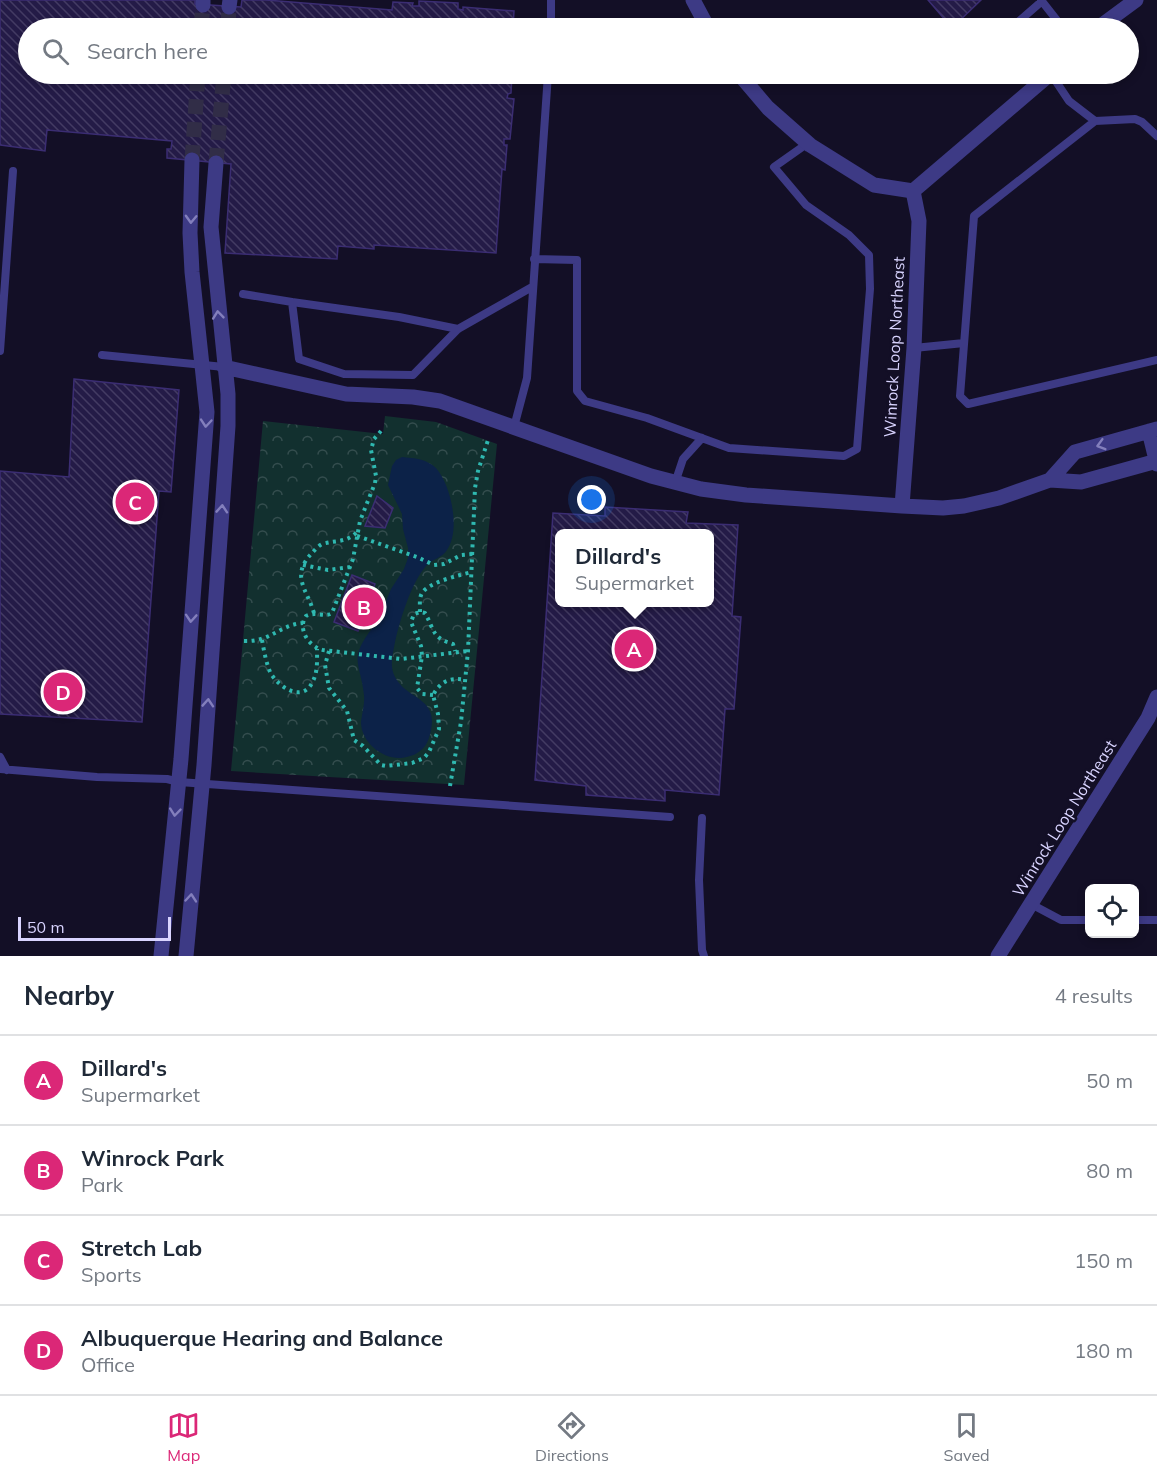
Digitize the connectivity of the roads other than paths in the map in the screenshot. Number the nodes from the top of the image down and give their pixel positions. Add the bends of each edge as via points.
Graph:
1 (551, 0) edge
2 (693, 0) edge
3 (1136, 0) edge
4 (1041, 1) edge
5 (551, 18) edge
6 (703, 18) edge
7 (1022, 18) edge
8 (1055, 18) edge
9 (1112, 18) edge
10 (547, 84) edge
11 (747, 84) edge
12 (1039, 84) edge
13 (1058, 84) edge
14 (1095, 122) junction
15 (1157, 136) edge
16 (808, 143) junction
17 (192, 160) tunnel mouth
18 (216, 163) tunnel mouth
19 (13, 171) dead end
20 (914, 191) junction
21 (534, 259) junction
22 (192, 272) junction
23 (215, 278) junction
24 (532, 287) junction
25 (243, 294) dead end
26 (292, 302) junction
27 (458, 329) junction
28 (964, 343) junction
29 (914, 348) junction
30 (0, 351) edge
31 (102, 355) dead end
32 (1157, 360) edge
33 (203, 365) junction
34 (224, 367) junction
35 (514, 427) junction
36 (1153, 430) edge
37 (702, 438) junction
38 (1157, 462) edge
39 (1050, 480) junction
40 (675, 483) junction
41 (902, 506) junction
42 (1157, 697) edge
43 (0, 757) edge
44 (3, 770) edge
45 (179, 782) junction
46 (202, 784) junction
47 (670, 817) dead end
48 (702, 818) dead end
49 (1031, 904) junction
50 (1085, 920) edge
51 (1139, 920) edge
52 (1157, 920) edge
53 (161, 956) edge
54 (186, 956) edge
55 (704, 956) edge
56 (998, 956) edge

1 - 5 lane
2 - 6 street
3 - 9 street
4 - 7 lane
4 - 8 lane
10 - 21 lane
11 - 16 street
12 - 20 street
13 - 14 lane via 1069,101
14 - 15 lane via 1135,119
14 - 28 lane via 974,216
16 - 20 street via 874,185
16 - 37 lane via 774,167 806,205 849,235 868,255 870,289 857,449 844,456 729,447
17 -> 22 street
18 - 23 street via 211,227
19 - 30 lane
20 - 29 street, Winrock Loop Northeast via 919,221
21 - 24 lane
21 - 37 lane via 577,260 577,391 585,401
22 - 23 street
22 - 33 street
34 -> 23 street
24 - 27 lane
24 - 35 lane via 527,378
25 - 26 lane
26 - 27 lane
26 - 27 lane via 299,359 344,374 413,375
28 - 29 lane
28 - 32 lane via 960,396 968,404
29 - 41 street, Winrock Loop Northeast
31 - 33 lane
33 - 34 lane
33 -> 45 street via 207,412
34 - 35 street via 346,394 440,401
46 -> 34 street via 228,426
35 - 40 street
36 - 38 street
36 -> 39 street via 1075,452
37 - 40 lane via 683,459
38 - 39 street via 1081,482
39 - 41 street via 964,506
40 - 41 street via 723,493
42 - 49 street, Winrock Loop Northeast via 1148,718
43 - 44 lane
44 - 45 lane
45 - 46 lane
45 -> 53 street
46 - 47 lane
54 -> 46 street
48 - 55 lane via 699,880
49 - 50 lane via 1060,920
49 - 56 street, Winrock Loop Northeast
51 - 52 lane

